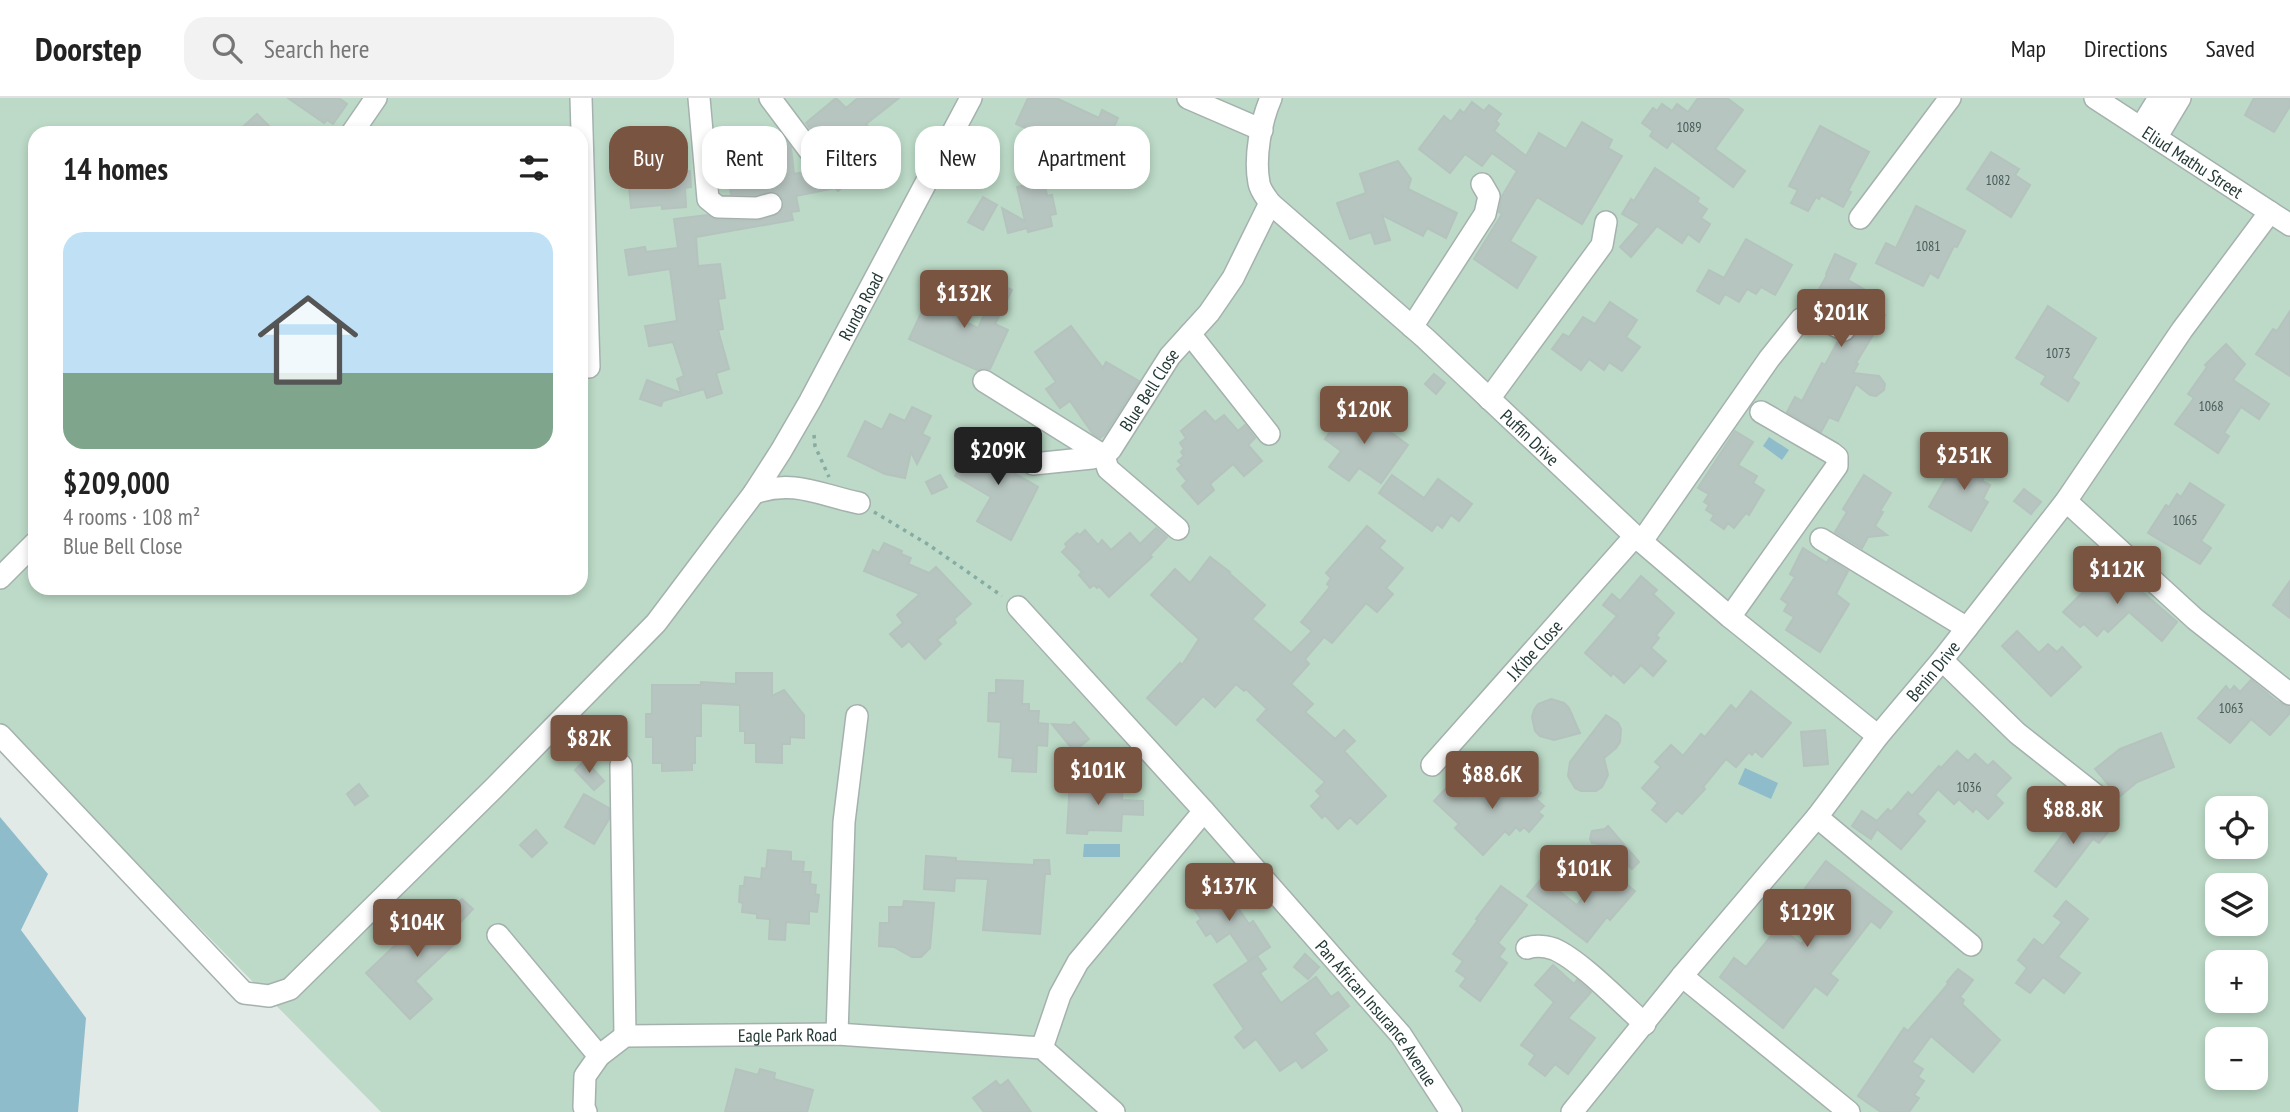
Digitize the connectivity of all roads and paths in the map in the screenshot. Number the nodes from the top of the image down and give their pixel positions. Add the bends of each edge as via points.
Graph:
1 (376, 98) edge
2 (581, 98) edge
3 (699, 98) edge
4 (770, 98) edge
5 (971, 98) edge
6 (1188, 98) edge
7 (1271, 98) edge
8 (1950, 98) edge
9 (2095, 98) edge
10 (2159, 98) edge
11 (2180, 98) edge
12 (357, 126) edge
13 (582, 126) edge
14 (1262, 130) junction
15 (2148, 133) junction
16 (801, 139) edge
17 (1482, 184) dead end
18 (1270, 203) junction
19 (771, 204) dead end
20 (2270, 212) junction
21 (1860, 218) dead end
22 (1606, 222) dead end
23 (2290, 225) edge
24 (1412, 327) junction
25 (1844, 330) dead end
26 (588, 333) edge
27 (1190, 334) junction
28 (589, 367) dead end
29 (984, 381) dead end
30 (1489, 399) junction
31 (810, 401) junction
32 (1761, 412) dead end
33 (1269, 434) dead end
34 (1104, 456) junction
35 (1033, 464) dead end
36 (754, 493) junction
37 (2066, 501) junction
38 (859, 503) junction
39 (1178, 529) dead end
40 (1639, 538) junction
41 (1821, 539) dead end
42 (28, 550) edge
43 (0, 578) edge
44 (1018, 607) joint
45 (1730, 617) junction
46 (1967, 628) junction
47 (1942, 660) junction
48 (2290, 694) edge
49 (857, 716) dead end
50 (0, 735) edge
51 (1878, 736) junction
52 (621, 765) dead end
53 (1432, 765) dead end
54 (2107, 804) dead end
55 (1204, 811) junction
56 (1817, 817) junction
57 (498, 935) dead end
58 (1971, 945) dead end
59 (1527, 948) dead end
60 (1682, 976) junction
61 (1645, 1024) junction
62 (837, 1034) junction
63 (625, 1036) junction
64 (1042, 1048) junction
65 (599, 1056) junction
66 (1582, 1108) edge
67 (586, 1112) edge
68 (1114, 1112) edge
69 (1451, 1112) edge
70 (1849, 1112) edge

1 - 12 street
2 - 13 street
3 - 19 street via 708,199 718,207
4 - 16 street
5 - 31 street, Runda Road
6 - 14 street
7 - 14 street, Puffin Drive
8 - 21 street
9 - 15 street, Eliud Mathu Street
10 - 15 street
11 - 15 street
14 - 18 street, Puffin Drive via 1259,186
15 - 20 street, Eliud Mathu Street
17 - 24 street via 1489,196 1485,214
18 - 24 street, Puffin Drive
18 - 27 street, Blue Bell Close via 1233,278
20 - 23 street, Eliud Mathu Street
20 - 37 street, Benin Drive via 2182,330
22 - 30 street via 1602,244
24 - 30 street, Puffin Drive
25 - 40 street, J.Kibe Close via 1811,313 1801,319
26 - 28 street
27 - 33 street
27 - 34 street, Blue Bell Close via 1170,356
29 - 34 street
30 - 40 street, Puffin Drive
31 - 36 street, Runda Road
31 - 38 path via 815,446 829,476
32 - 45 street via 1832,453 1837,466
34 - 35 street
34 - 39 street via 1108,469
36 - 38 street via 794,487
36 - 50 street, Runda Road via 656,623 290,989 269,996 244,993
37 - 46 street, Benin Drive
37 - 48 street via 2195,619
38 - 44 path
40 - 45 street, Puffin Drive
40 - 53 street, J.Kibe Close
41 - 46 street
42 - 43 street
44 - 55 street, Pan African Insurance Avenue
45 - 51 street, Puffin Drive
46 - 47 street, Benin Drive
47 - 51 street, Benin Drive
47 - 54 street via 2017,733
49 - 62 street via 844,822
51 - 56 street, Benin Drive
52 - 63 street
55 - 64 street via 1078,962 1060,995
55 - 69 street, Pan African Insurance Avenue via 1401,1035
56 - 58 street
56 - 60 street, Benin Drive
57 - 65 street
59 - 61 street via 1553,948
60 - 61 street, Benin Drive
60 - 70 street
61 - 66 street, Benin Drive
62 - 63 street, Eagle Park Road
62 - 64 street, Eagle Park Road
63 - 65 street
64 - 68 street
65 - 67 street via 585,1076

